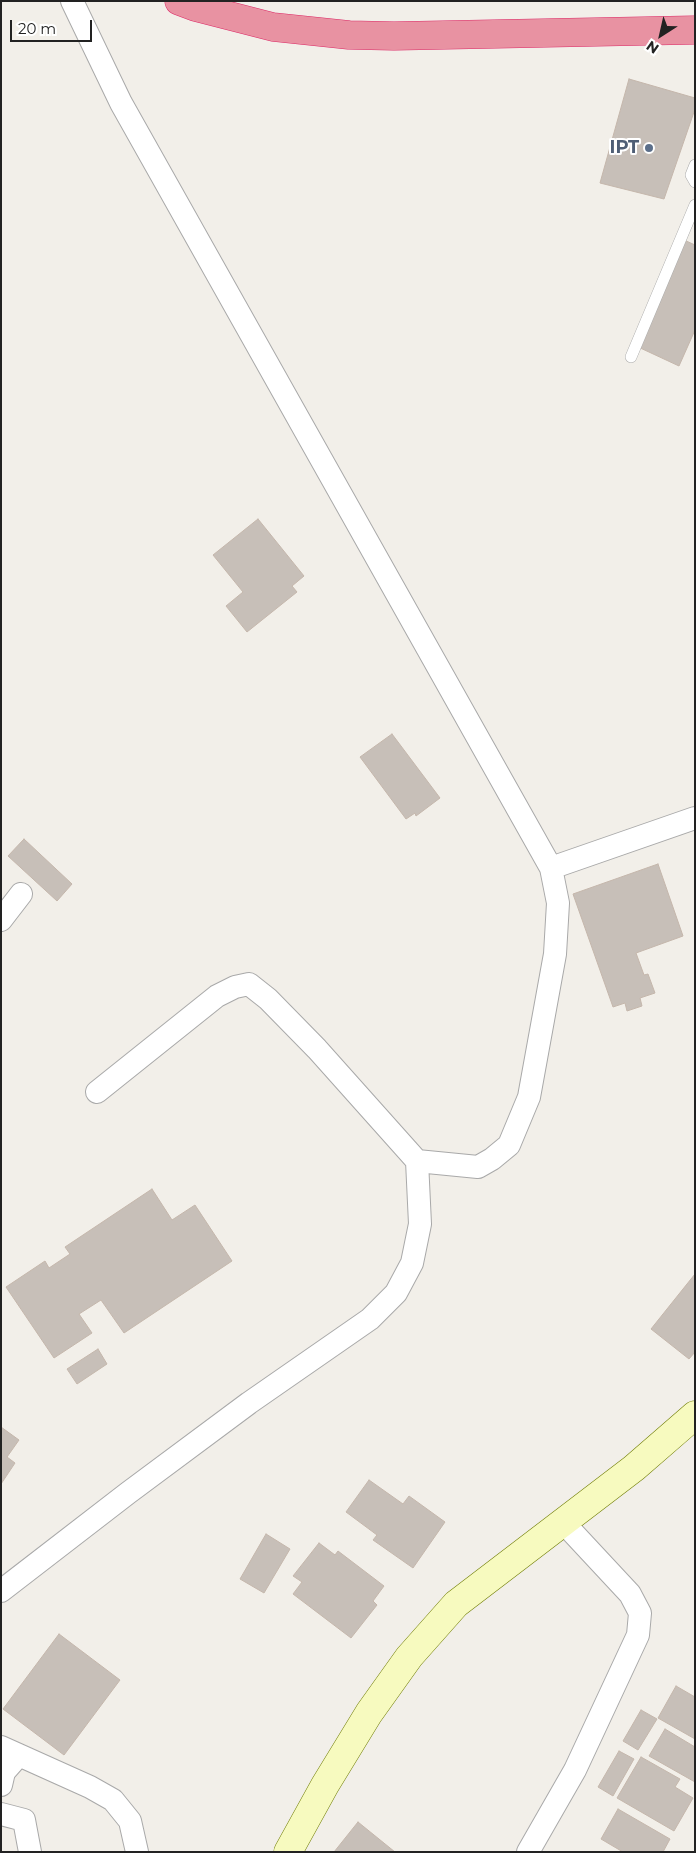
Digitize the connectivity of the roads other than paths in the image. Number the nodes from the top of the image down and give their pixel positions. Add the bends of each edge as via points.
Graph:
1 (72, 1) edge
2 (179, 1) edge
3 (695, 30) edge
4 (695, 165) edge
5 (695, 182) edge
6 (695, 204) edge
7 (631, 357) dead end
8 (695, 818) edge
9 (551, 868) junction
10 (21, 894) dead end
11 (1, 920) edge
12 (97, 1092) dead end
13 (417, 1161) junction
14 (695, 1414) edge
15 (562, 1521) junction
16 (1, 1591) edge
17 (10, 1751) edge
18 (1, 1785) edge
19 (1, 1814) edge
20 (30, 1852) edge
21 (137, 1852) edge
22 (288, 1852) edge
23 (528, 1852) edge

1 - 9 street via 121,103
2 - 3 highway via 274,27 349,35
4 - 5 lane via 691,176
6 - 7 lane
8 - 9 street
9 - 13 street via 558,904 555,954 529,1097 509,1145 478,1167
10 - 11 street
12 - 13 street via 218,996 249,984 317,1050
13 - 16 street via 420,1224 412,1263 396,1293 370,1318 226,1420
14 - 15 street via 634,1468
15 - 22 street via 456,1604 408,1657 368,1713
15 - 23 street via 630,1594 640,1614 638,1635 575,1770
17 - 18 street
17 - 21 street via 113,1800 130,1821
19 - 20 street via 24,1820

